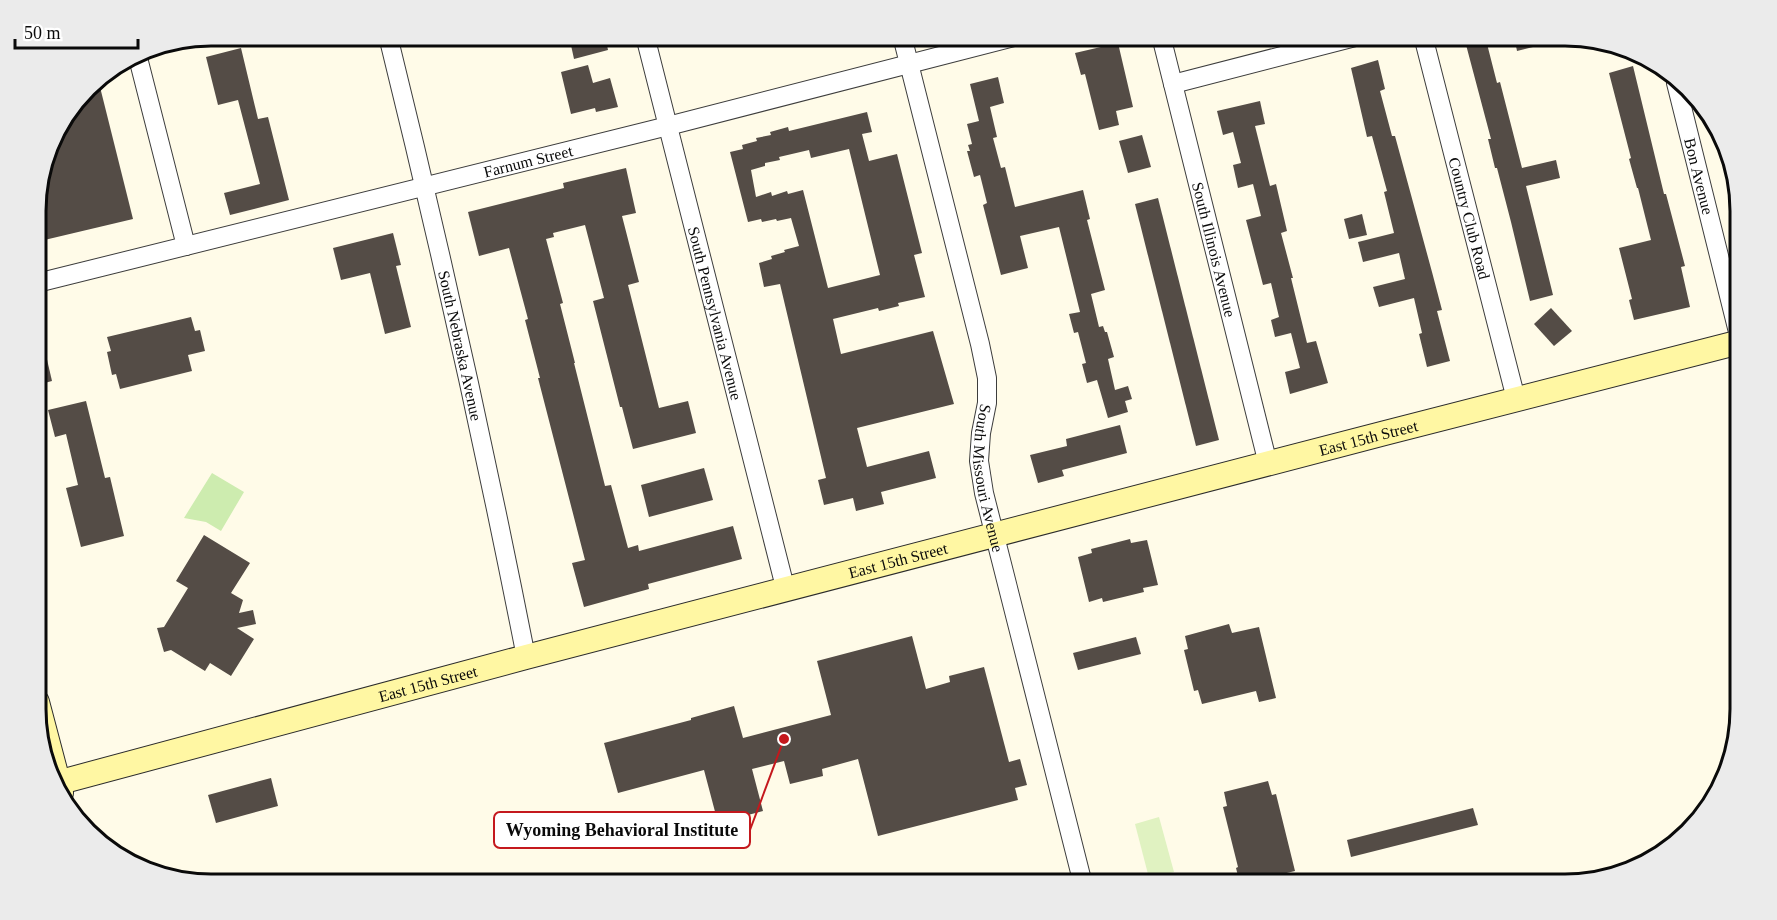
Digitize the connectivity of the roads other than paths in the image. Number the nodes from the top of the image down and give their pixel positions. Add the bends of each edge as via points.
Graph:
1 (905, 46) edge
2 (977, 46) edge
3 (1164, 46) edge
4 (1320, 46) edge
5 (1426, 46) edge
6 (391, 47) edge
7 (648, 47) edge
8 (139, 64) edge
9 (909, 64) junction
10 (1173, 84) junction
11 (1678, 92) edge
12 (668, 126) junction
13 (425, 186) junction
14 (186, 246) junction
15 (47, 281) edge
16 (1730, 301) edge
17 (1730, 344) edge
18 (1516, 399) junction
19 (1268, 464) junction
20 (995, 536) junction
21 (786, 591) junction
22 (526, 657) junction
23 (66, 784) edge
24 (1080, 873) edge

1 - 9 street, South Missouri Avenue
2 - 9 street, Farnum Street
3 - 10 street, South Illinois Avenue
4 - 10 street
5 - 18 street, Country Club Road
6 - 13 street, South Nebraska Avenue
7 - 12 street, South Pennsylvania Avenue
8 - 14 street
9 - 12 street, Farnum Street
9 - 20 street, South Missouri Avenue via 981,344 987,403 979,460
10 - 19 street, South Illinois Avenue
11 - 16 street, Bon Avenue
12 - 13 street, Farnum Street
12 - 21 street, South Pennsylvania Avenue
13 - 14 street, Farnum Street
13 - 22 street, South Nebraska Avenue
14 - 15 street, Farnum Street
17 - 18 main road, East 15th Street
18 - 19 main road, East 15th Street
19 - 20 main road, East 15th Street
20 - 21 main road, East 15th Street
20 - 24 street, South Missouri Avenue
21 - 22 main road, East 15th Street
22 - 23 main road, East 15th Street

